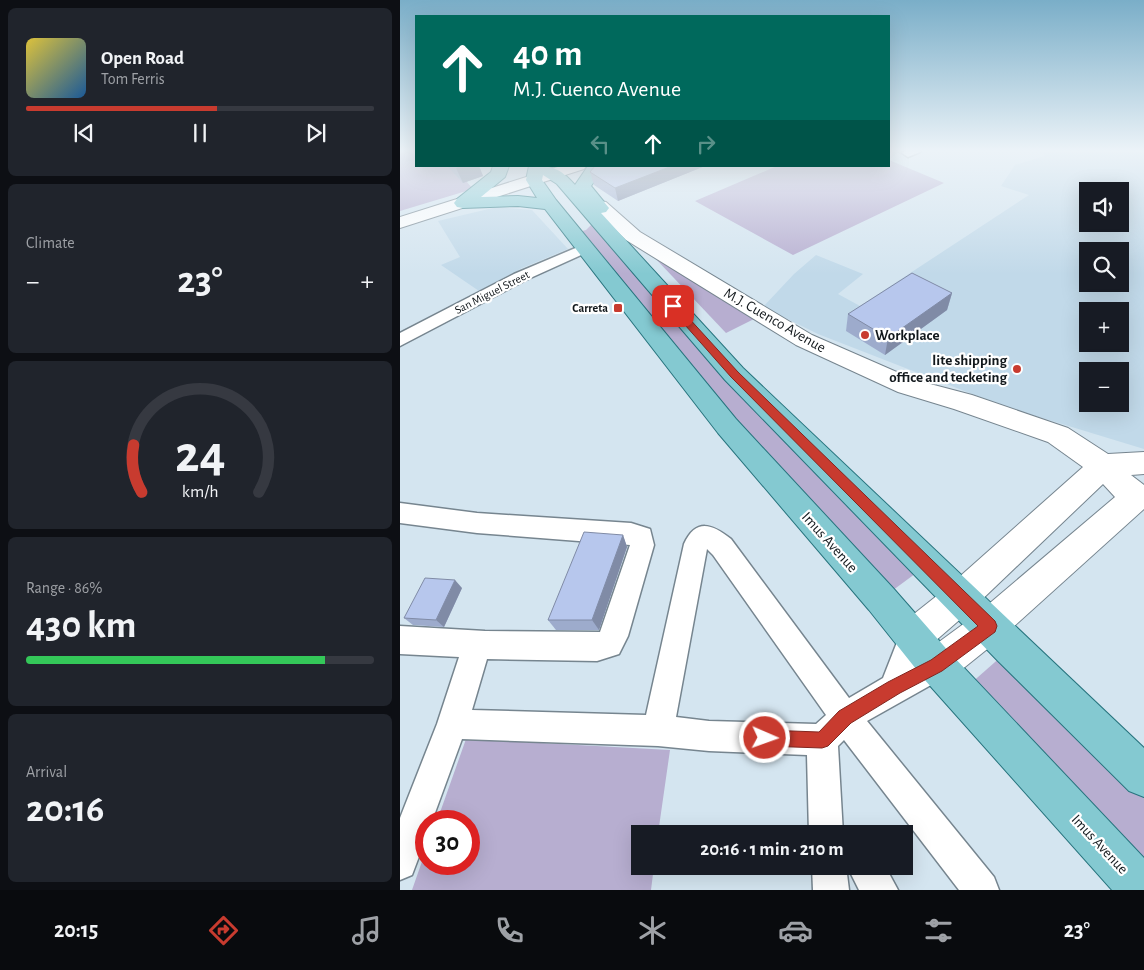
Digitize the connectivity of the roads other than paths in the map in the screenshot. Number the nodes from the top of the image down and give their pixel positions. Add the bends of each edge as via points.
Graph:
1 (477, 192) edge
2 (492, 192) edge
3 (546, 192) edge
4 (569, 192) edge
5 (586, 192) edge
6 (463, 203) junction
7 (550, 204) junction
8 (599, 212) junction
9 (400, 223) edge
10 (585, 248) junction
11 (400, 340) edge
12 (1144, 463) edge
13 (1103, 466) junction
14 (1140, 498) edge
15 (400, 513) edge
16 (960, 598) junction
17 (989, 626) junction
18 (400, 640) edge
19 (477, 645) junction
20 (925, 651) junction
21 (845, 717) junction
22 (452, 724) junction
23 (658, 731) junction
24 (822, 740) junction
25 (1144, 776) edge
26 (825, 820) edge
27 (400, 863) edge
28 (829, 875) edge
29 (870, 875) edge
30 (830, 890) edge
31 (880, 890) edge
32 (981, 890) edge
33 (1143, 890) edge

1 - 6 main road
2 - 6 main road
3 - 7 main road, Imus Avenue
4 - 8 main road
5 - 8 main road
6 - 7 main road via 518,201
6 - 9 main road
7 - 10 main road, Imus Avenue
8 - 13 main road, M.J. Cuenco Avenue via 804,340 907,386 1058,435
8 - 16 main road via 734,374
10 - 11 street, San Miguel Street via 520,277
10 - 20 main road, Imus Avenue via 727,426
12 - 13 main road
13 - 14 main road, M.J. Cuenco Avenue
13 - 16 main road
14 - 17 main road, M.J. Cuenco Avenue
15 - 19 street via 477,523 641,536 642,545 609,644 598,647
16 - 17 main road
16 - 20 main road
17 - 20 main road, M.J. Cuenco Avenue
17 - 25 main road
18 - 19 street
19 - 22 street
20 - 21 street via 894,688
20 - 33 main road, Imus Avenue
21 - 23 street via 722,546 703,536 696,544
21 - 24 street
21 - 32 street
22 - 23 street
22 - 27 street
23 - 24 street
24 - 26 street
28 - 30 street
29 - 31 street

